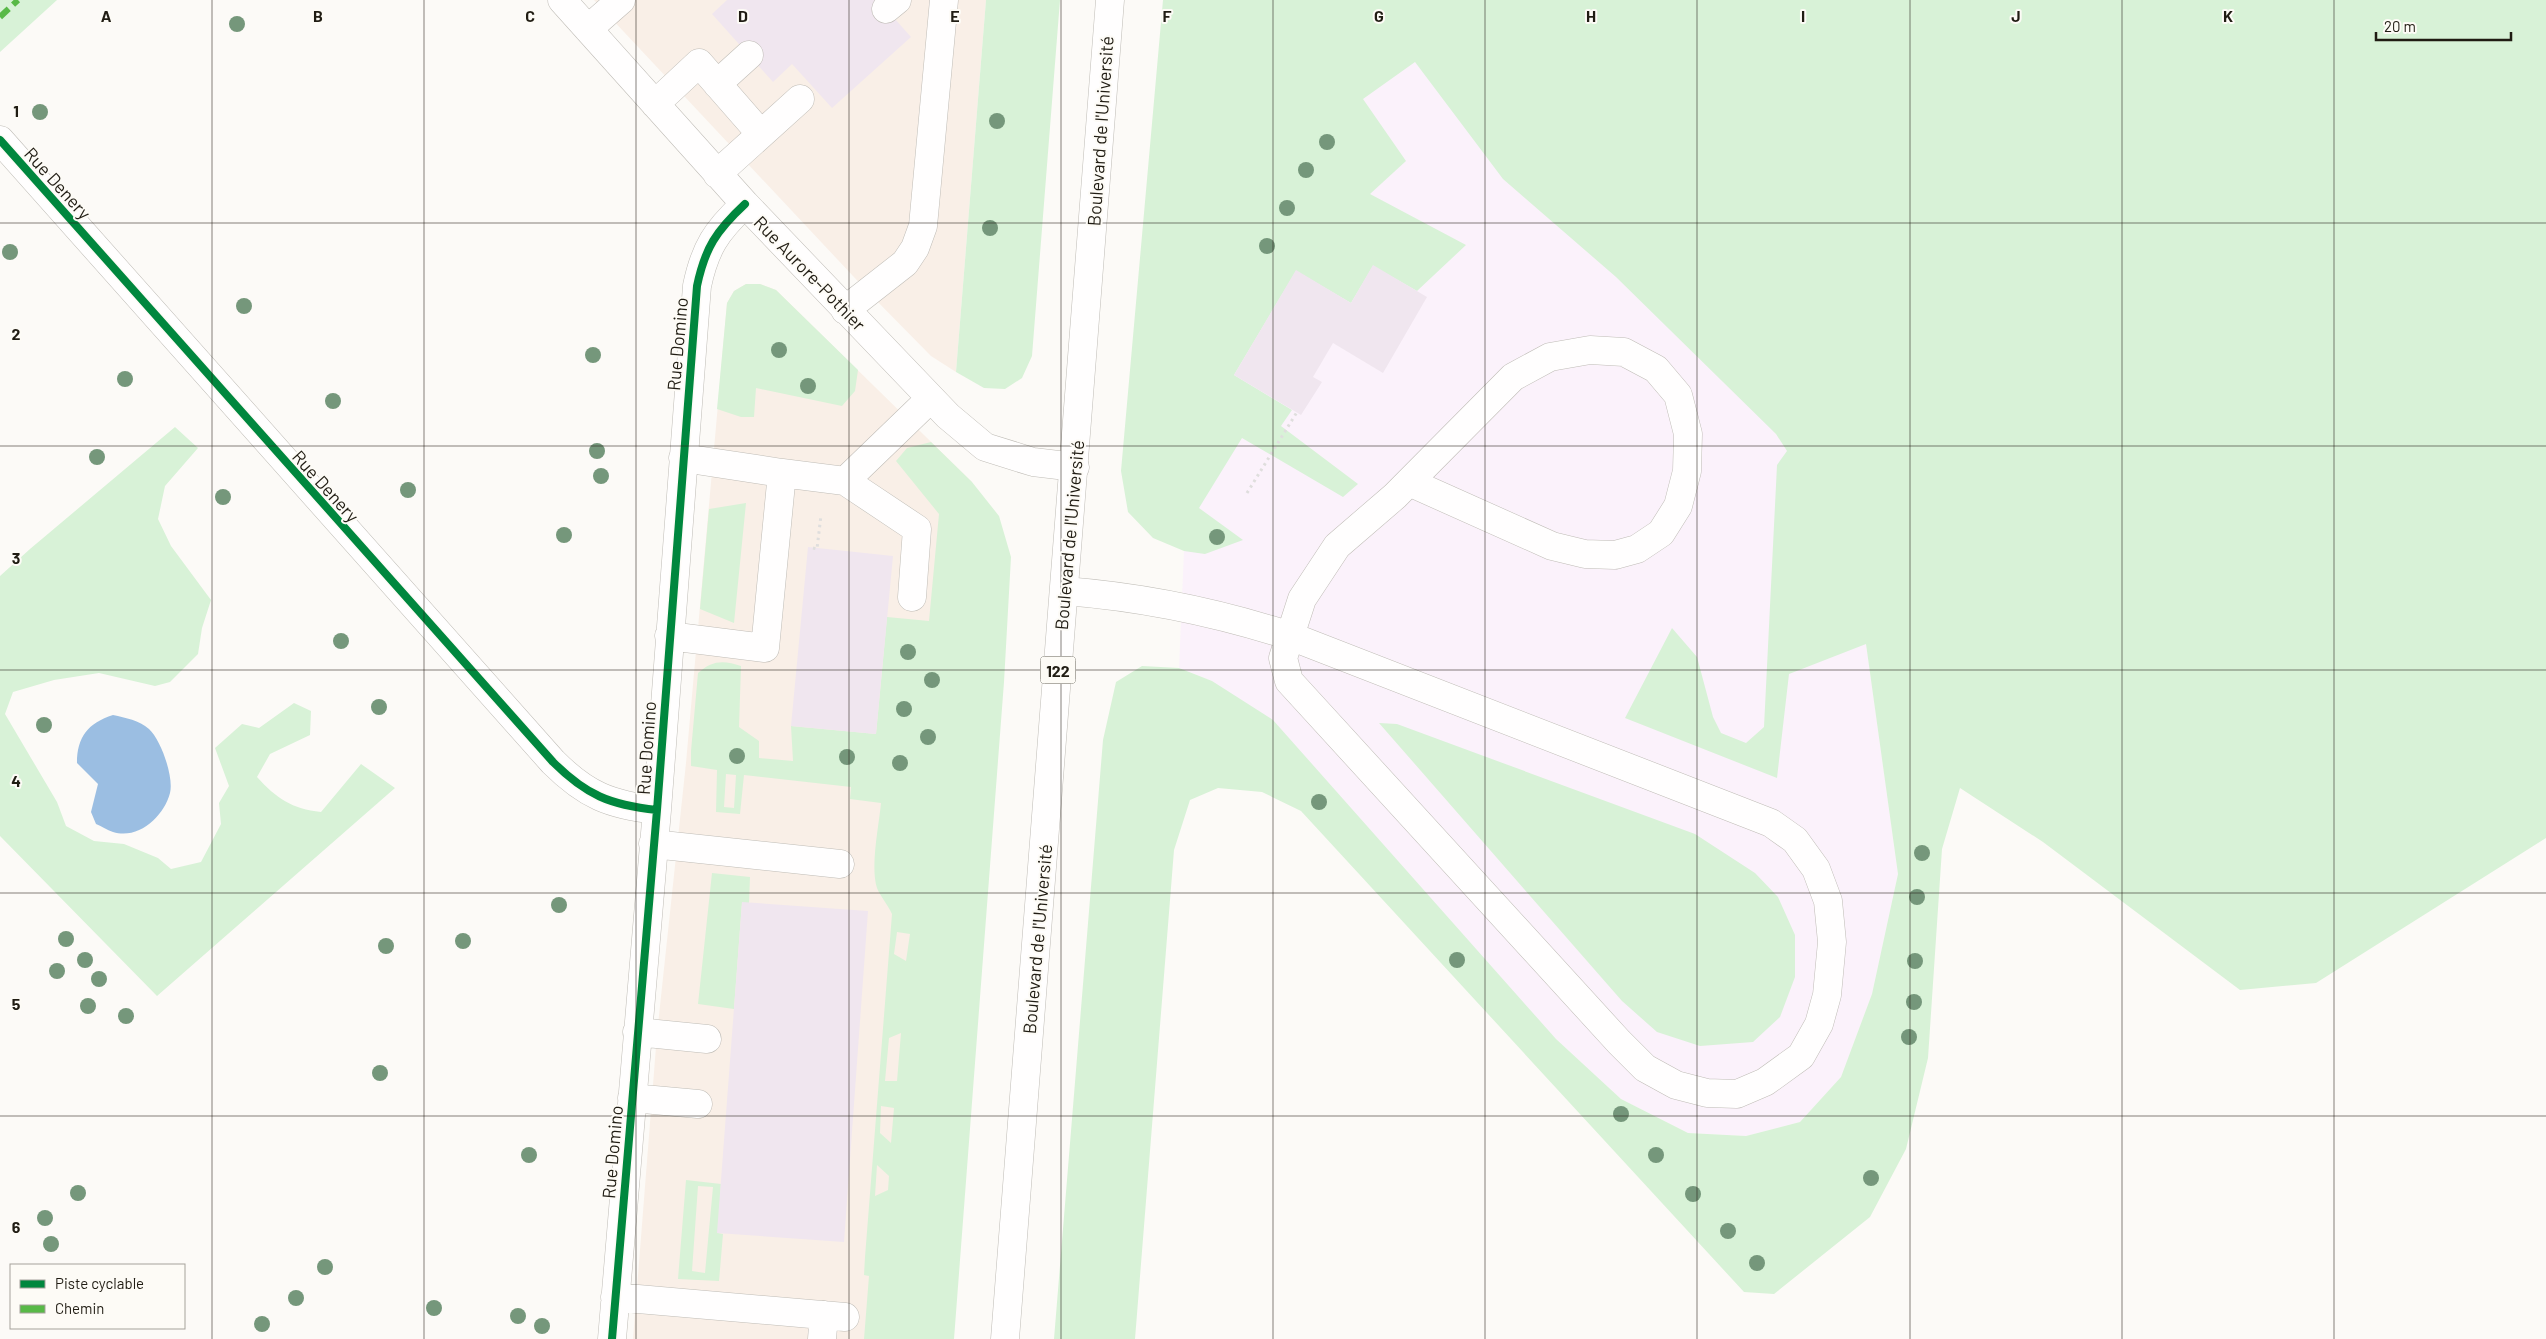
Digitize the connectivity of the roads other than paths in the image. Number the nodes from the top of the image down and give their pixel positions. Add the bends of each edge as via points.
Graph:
1 (562, 0) edge
2 (621, 0) edge
3 (944, 0) edge
4 (1110, 0) edge
5 (588, 29) junction
6 (749, 55) dead end
7 (717, 84) junction
8 (800, 99) dead end
9 (654, 104) junction
10 (761, 134) junction
11 (0, 140) edge
12 (717, 174) junction
13 (745, 204) junction
14 (845, 310) junction
15 (930, 399) junction
16 (683, 458) junction
17 (1074, 467) junction
18 (782, 473) junction
19 (845, 481) junction
20 (1409, 482) junction
21 (1065, 591) junction
22 (912, 597) dead end
23 (669, 636) junction
24 (1290, 636) junction
25 (657, 810) junction
26 (653, 844) junction
27 (840, 864) dead end
28 (637, 1032) junction
29 (707, 1039) dead end
30 (632, 1098) junction
31 (698, 1104) dead end
32 (615, 1297) junction
33 (830, 1324) edge
34 (612, 1339) edge
35 (1005, 1339) edge

1 - 5 street, Rue Aurore-Pothier
2 - 5 street
3 - 14 street via 923,226 905,263
4 - 17 street, Boulevard de l'Université / 122
5 - 9 street, Rue Aurore-Pothier
6 - 7 street
7 - 9 street via 700,64
7 - 10 street
8 - 10 street
9 - 12 street, Rue Aurore-Pothier
10 - 12 street
11 - 25 street, Rue Denery via 553,762 582,789 618,804
12 - 13 street, Rue Aurore-Pothier
13 - 14 street, Rue Aurore-Pothier
13 - 16 street, Rue Domino via 716,235 701,265
14 - 15 street, Rue Aurore-Pothier
15 - 17 street, Rue Aurore-Pothier via 985,447 1033,462
15 - 19 street
16 - 18 street
16 - 23 street, Rue Domino
17 - 21 street, Boulevard de l'Université / 122
18 - 19 street
18 - 23 street via 765,648
19 - 22 street via 917,530
20 - 20 street via 1513,377 1550,357 1590,350 1624,352 1656,370 1678,395 1688,434 1687,471 1678,506 1661,533 1637,549 1616,555 1585,554 1552,546
20 - 24 street via 1337,546 1302,599
21 - 24 street via 1174,605
21 - 35 street, Boulevard de l'Université / 122
23 - 25 street, Rue Domino
24 - 24 street via 1771,823 1795,840 1816,868 1828,901 1832,942 1827,995 1819,1024 1801,1056 1765,1082 1737,1094 1707,1093 1676,1085 1646,1068 1289,681 1284,658
25 - 26 street, Rue Domino
26 - 27 street
26 - 28 street, Rue Domino
28 - 29 street
28 - 30 street, Rue Domino
30 - 31 street
30 - 32 street, Rue Domino
32 - 33 street
32 - 34 street, Rue Domino

